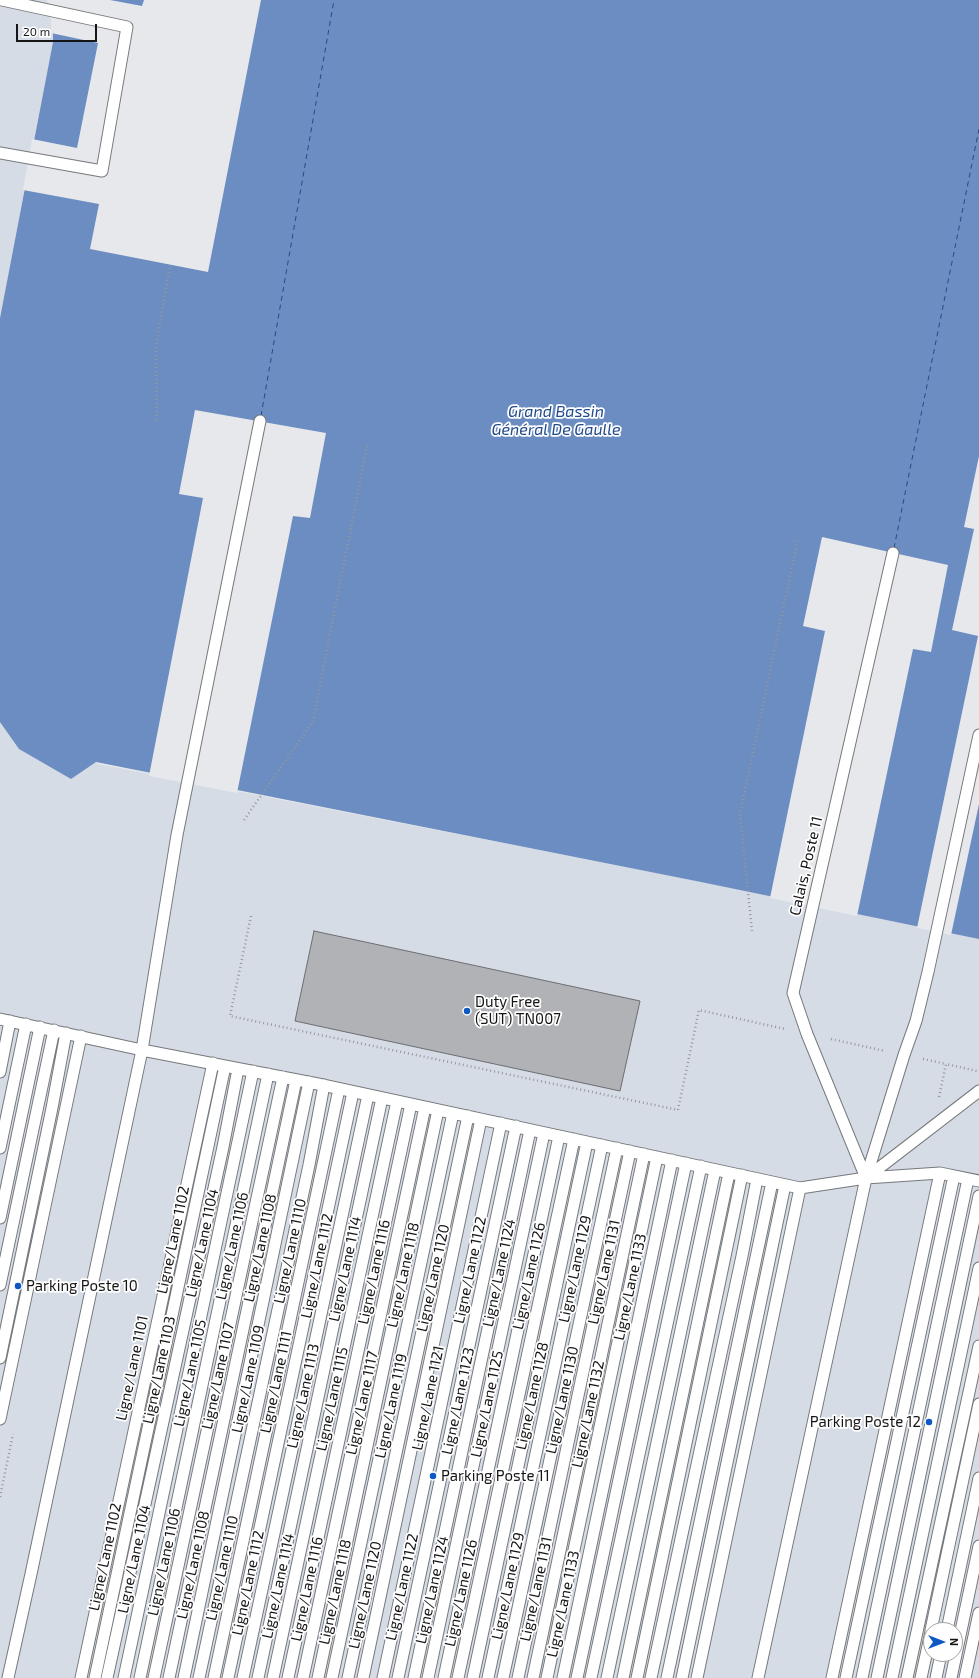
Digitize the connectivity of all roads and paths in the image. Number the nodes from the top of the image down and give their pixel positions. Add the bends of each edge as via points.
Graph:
1 (2, 0) edge
2 (0, 153) edge
3 (170, 265) dead end
4 (157, 420) dead end
5 (260, 421) dead end
6 (367, 446) dead end
7 (798, 538) dead end
8 (893, 553) dead end
9 (979, 735) edge
10 (244, 820) dead end
11 (251, 916) dead end
12 (752, 930) dead end
13 (699, 1010) dead end
14 (5, 1020) edge
15 (26, 1024) junction
16 (40, 1027) junction
17 (54, 1030) junction
18 (66, 1033) junction
19 (81, 1036) junction
20 (142, 1050) junction
21 (212, 1064) junction
22 (225, 1066) junction
23 (238, 1069) junction
24 (253, 1071) junction
25 (0, 1072) edge
26 (268, 1074) junction
27 (283, 1077) junction
28 (296, 1080) junction
29 (310, 1082) junction
30 (324, 1085) junction
31 (339, 1089) junction
32 (979, 1091) edge
33 (353, 1092) junction
34 (368, 1095) junction
35 (382, 1098) junction
36 (397, 1101) junction
37 (410, 1104) junction
38 (425, 1107) junction
39 (438, 1110) junction
40 (453, 1113) junction
41 (468, 1116) junction
42 (482, 1119) junction
43 (501, 1123) junction
44 (516, 1126) junction
45 (530, 1130) junction
46 (544, 1133) junction
47 (559, 1136) junction
48 (574, 1139) junction
49 (587, 1142) junction
50 (602, 1145) junction
51 (0, 1148) edge
52 (617, 1148) junction
53 (630, 1151) junction
54 (644, 1154) junction
55 (658, 1157) junction
56 (672, 1160) junction
57 (686, 1163) junction
58 (701, 1166) junction
59 (714, 1170) junction
60 (729, 1173) junction
61 (940, 1173) junction
62 (742, 1176) junction
63 (954, 1176) junction
64 (866, 1178) junction
65 (757, 1179) junction
66 (974, 1180) edge
67 (772, 1182) junction
68 (786, 1185) junction
69 (800, 1188) junction
70 (979, 1196) edge
71 (0, 1218) edge
72 (979, 1268) edge
73 (0, 1286) edge
74 (979, 1346) edge
75 (0, 1358) edge
76 (979, 1404) edge
77 (0, 1419) edge
78 (979, 1478) edge
79 (979, 1546) edge
80 (979, 1613) edge
81 (933, 1622) edge
82 (948, 1622) edge
83 (924, 1662) edge
84 (939, 1662) edge
85 (8, 1678) edge
86 (81, 1678) edge
87 (95, 1678) edge
88 (107, 1678) edge
89 (124, 1678) edge
90 (140, 1678) edge
91 (154, 1678) edge
92 (169, 1678) edge
93 (184, 1678) edge
94 (199, 1678) edge
95 (214, 1678) edge
96 (228, 1678) edge
97 (243, 1678) edge
98 (258, 1678) edge
99 (273, 1678) edge
100 (288, 1678) edge
101 (303, 1678) edge
102 (318, 1678) edge
103 (332, 1678) edge
104 (348, 1678) edge
105 (363, 1678) edge
106 (383, 1678) edge
107 (398, 1678) edge
108 (414, 1678) edge
109 (428, 1678) edge
110 (444, 1678) edge
111 (458, 1678) edge
112 (473, 1678) edge
113 (488, 1678) edge
114 (503, 1678) edge
115 (518, 1678) edge
116 (533, 1678) edge
117 (547, 1678) edge
118 (562, 1678) edge
119 (577, 1678) edge
120 (591, 1678) edge
121 (607, 1678) edge
122 (623, 1678) edge
123 (637, 1678) edge
124 (651, 1678) edge
125 (667, 1678) edge
126 (682, 1678) edge
127 (697, 1678) edge
128 (758, 1678) edge
129 (832, 1678) edge
130 (846, 1678) edge
131 (862, 1678) edge
132 (877, 1678) edge
133 (892, 1678) edge
134 (907, 1678) edge
135 (921, 1678) edge
136 (936, 1678) edge
137 (951, 1678) edge
138 (965, 1678) edge

1 - 2 lane via 127,27 102,171
3 - 4 path via 156,346
5 - 20 lane via 178,835
6 - 10 path via 313,721
7 - 12 path via 740,814
8 - 64 lane, Calais, Poste 11 via 793,993
9 - 64 lane via 916,1021
11 - 13 path via 230,1016 237,1018 678,1110
14 - 15 lane
14 - 25 lane
15 - 16 lane
15 - 51 lane
16 - 17 lane
16 - 71 lane
17 - 18 lane
17 - 73 lane
18 - 19 lane
18 - 75 lane
19 - 20 lane
19 - 77 lane
20 - 21 lane
20 - 85 lane
21 - 22 lane
21 - 86 lane, Ligne/Lane 1101
22 - 23 lane
22 - 87 lane, Ligne/Lane 1102
23 - 24 lane
23 - 88 lane, Ligne/Lane 1103
24 - 26 lane
24 - 89 lane, Ligne/Lane 1104
26 - 27 lane
26 - 90 lane, Ligne/Lane 1105
27 - 28 lane
27 - 91 lane, Ligne/Lane 1106
28 - 29 lane
28 - 92 lane, Ligne/Lane 1107
29 - 30 lane
29 - 93 lane, Ligne/Lane 1108
30 - 31 lane
30 - 94 lane, Ligne/Lane 1109
31 - 33 lane
31 - 95 lane, Ligne/Lane 1110
32 - 64 lane
33 - 34 lane
33 - 96 lane, Ligne/Lane 1111
34 - 35 lane
34 - 97 lane, Ligne/Lane 1112
35 - 36 lane
35 - 98 lane, Ligne/Lane 1113
36 - 37 lane
36 - 99 lane, Ligne/Lane 1114
37 - 38 lane
37 - 100 lane, Ligne/Lane 1115
38 - 39 lane
38 - 101 lane, Ligne/Lane 1116
39 - 40 lane
39 - 102 lane, Ligne/Lane 1117
40 - 41 lane
40 - 103 lane, Ligne/Lane 1118
41 - 42 lane
41 - 104 lane, Ligne/Lane 1119
42 - 43 lane
42 - 105 lane, Ligne/Lane 1120
43 - 44 lane
43 - 106 lane, Ligne/Lane 1121
44 - 45 lane
44 - 107 lane, Ligne/Lane 1122
45 - 46 lane
45 - 108 lane, Ligne/Lane 1123
46 - 47 lane
46 - 109 lane, Ligne/Lane 1124
47 - 48 lane
47 - 110 lane, Ligne/Lane 1125
48 - 49 lane
48 - 111 lane, Ligne/Lane 1126
49 - 50 lane
49 - 112 lane
50 - 52 lane
50 - 113 lane, Ligne/Lane 1128
52 - 53 lane
52 - 114 lane, Ligne/Lane 1129
53 - 54 lane
53 - 115 lane, Ligne/Lane 1130
54 - 55 lane
54 - 116 lane, Ligne/Lane 1131
55 - 56 lane
55 - 117 lane, Ligne/Lane 1132
56 - 57 lane
56 - 118 lane, Ligne/Lane 1133
57 - 58 lane
57 - 119 lane
58 - 59 lane
58 - 120 lane
59 - 60 lane
59 - 121 lane
60 - 62 lane
60 - 122 lane
61 - 63 lane
61 - 64 lane
61 - 129 lane
62 - 65 lane
62 - 123 lane
63 - 66 lane
63 - 130 lane
64 - 69 lane
64 - 128 lane
65 - 67 lane
65 - 124 lane
66 - 131 lane
67 - 68 lane
67 - 125 lane
68 - 69 lane
68 - 126 lane
69 - 127 lane
70 - 132 lane
72 - 133 lane
74 - 134 lane
76 - 81 lane
78 - 82 lane
79 - 137 lane
80 - 138 lane
83 - 135 lane
84 - 136 lane

